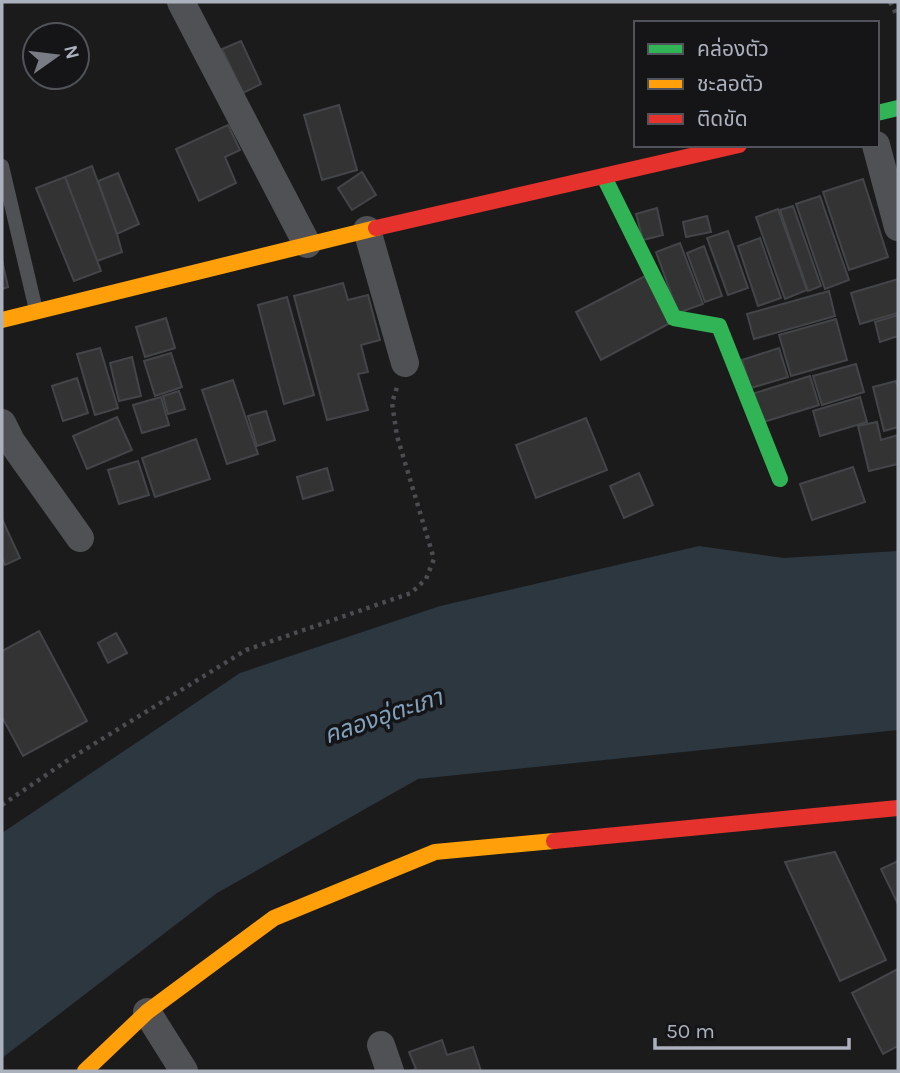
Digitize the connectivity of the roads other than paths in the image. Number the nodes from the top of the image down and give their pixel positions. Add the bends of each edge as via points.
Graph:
1 (181, 2) edge
2 (898, 108) edge
3 (879, 113) edge
4 (731, 147) edge
5 (877, 147) edge
6 (2, 166) edge
7 (604, 177) junction
8 (898, 227) edge
9 (367, 230) junction
10 (307, 244) junction
11 (37, 312) junction
12 (2, 320) edge
13 (405, 363) road end
14 (2, 423) edge
15 (780, 479) dead end
16 (79, 538) dead end
17 (898, 808) edge
18 (147, 1012) junction
19 (381, 1045) dead end
20 (85, 1071) edge
21 (184, 1071) edge
22 (390, 1071) edge

1 - 10 street
2 - 3 street
4 - 7 street
5 - 8 street
6 - 11 lane
7 - 9 street
7 - 15 street via 674,318 719,326
9 - 10 street
9 - 13 street
10 - 11 street
11 - 12 street
14 - 16 street
17 - 18 street via 435,852 274,918
18 - 20 street
18 - 21 street
19 - 22 street

